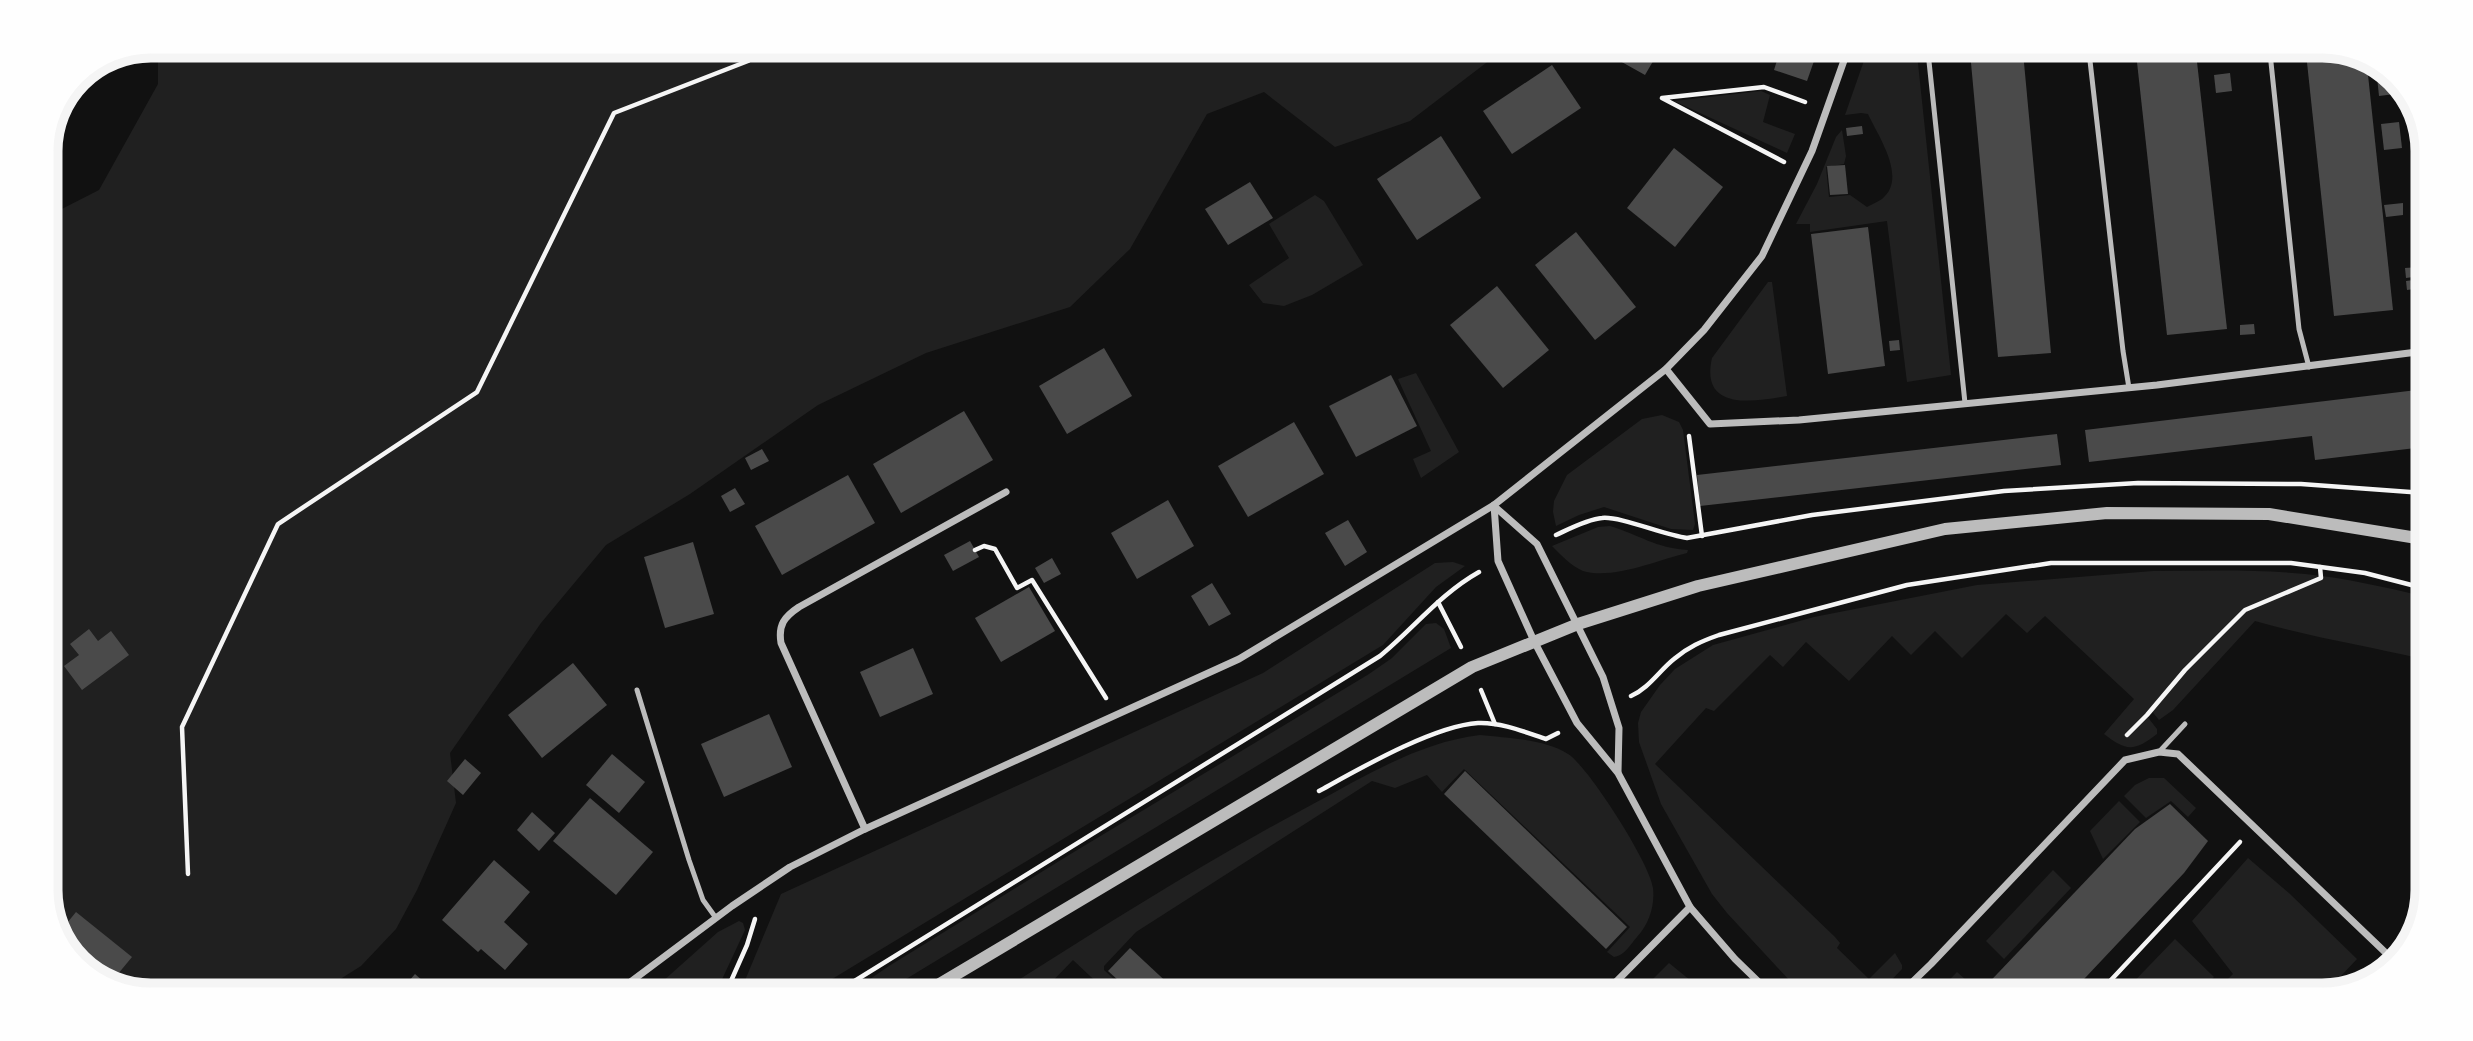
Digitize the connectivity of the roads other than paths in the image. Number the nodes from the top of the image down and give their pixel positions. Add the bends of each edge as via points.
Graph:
1 (1845, 58) edge
2 (1929, 58) edge
3 (2090, 58) edge
4 (2271, 58) edge
5 (2415, 352) edge
6 (2309, 367) junction
7 (1666, 369) junction
8 (2129, 388) junction
9 (1965, 403) junction
10 (1006, 492) dead end
11 (1494, 505) junction
12 (2415, 538) edge
13 (1578, 624) junction
14 (1534, 641) junction
15 (637, 690) dead end
16 (2185, 724) dead end
17 (2160, 752) junction
18 (1618, 773) junction
19 (865, 829) junction
20 (1689, 907) junction
21 (716, 918) junction
22 (2400, 942) edge
23 (2387, 954) junction
24 (2375, 967) edge
25 (629, 983) edge
26 (940, 983) edge
27 (1615, 983) edge
28 (1761, 983) edge
29 (1911, 983) edge

1 - 7 street via 1812,151 1762,256 1704,330
2 - 9 lane
3 - 8 lane
4 - 6 lane via 2299,329
5 - 6 street
6 - 8 street
7 - 9 street via 1710,424
7 - 11 street
8 - 9 street
10 - 19 street via 799,607 780,627 781,643
11 - 13 street via 1536,544
11 - 14 street via 1498,561
11 - 19 street via 1238,659
12 - 13 street via 2269,514 2107,513 1945,529 1698,586
13 - 14 street
13 - 18 street via 1603,677 1619,728
14 - 18 street via 1577,723
14 - 26 street via 1472,667
15 - 21 lane via 689,860 703,900
16 - 17 lane
17 - 23 street via 2178,754
17 - 29 street via 2125,760
18 - 20 street
19 - 21 street via 790,867
20 - 27 street
20 - 28 street
21 - 25 street
22 - 23 street
23 - 24 street

